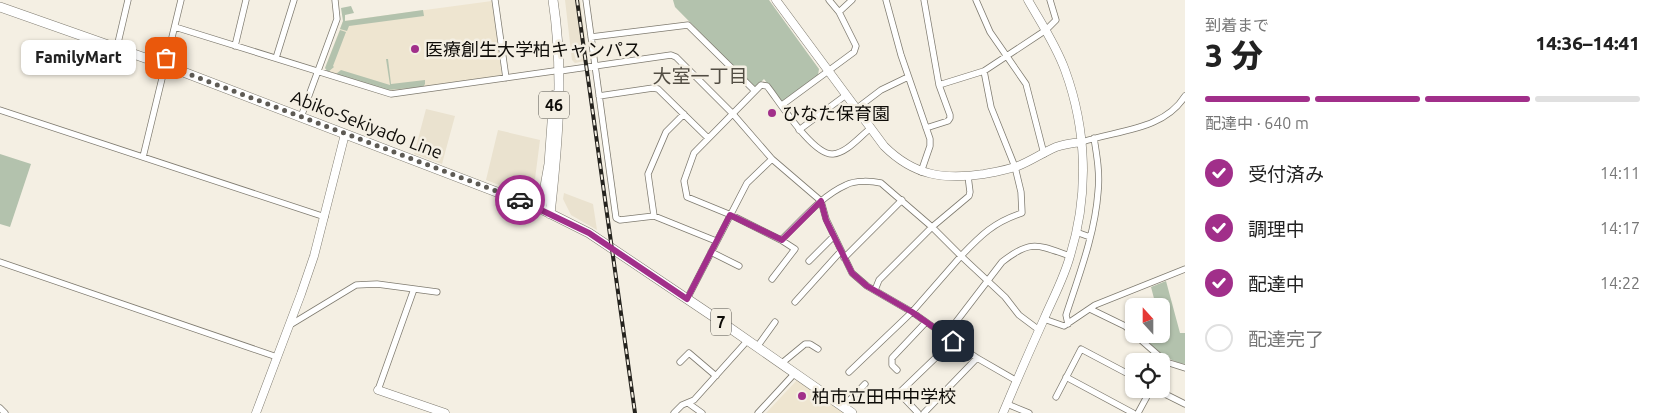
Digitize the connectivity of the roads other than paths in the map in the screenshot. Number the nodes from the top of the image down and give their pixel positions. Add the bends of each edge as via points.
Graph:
1 (128, 0) edge
2 (181, 0) edge
3 (246, 0) edge
4 (294, 0) edge
5 (335, 0) edge
6 (495, 0) edge
7 (547, 0) edge
8 (553, 0) edge
9 (586, 0) edge
10 (776, 0) edge
11 (829, 0) edge
12 (852, 0) edge
13 (886, 0) edge
14 (924, 0) edge
15 (976, 0) edge
16 (1028, 0) edge
17 (1050, 0) edge
18 (0, 7) edge
19 (839, 12) junction
20 (175, 27) junction
21 (1046, 30) junction
22 (591, 37) junction
23 (235, 46) junction
24 (117, 47) junction
25 (1007, 56) junction
26 (276, 58) junction
27 (165, 65) junction
28 (595, 66) junction
29 (318, 71) junction
30 (557, 71) junction
31 (828, 71) junction
32 (984, 71) junction
33 (908, 77) junction
34 (506, 78) junction
35 (939, 85) junction
36 (755, 91) junction
37 (846, 95) junction
38 (598, 96) junction
39 (1185, 96) edge
40 (782, 105) junction
41 (1185, 105) edge
42 (1178, 107) junction
43 (856, 109) junction
44 (0, 110) edge
45 (684, 114) junction
46 (732, 114) junction
47 (301, 117) junction
48 (871, 128) junction
49 (926, 128) junction
50 (799, 130) junction
51 (346, 134) junction
52 (708, 138) junction
53 (1094, 138) junction
54 (1082, 142) junction
55 (1044, 154) junction
56 (143, 158) junction
57 (772, 159) junction
58 (1015, 168) junction
59 (921, 172) junction
60 (968, 176) junction
61 (902, 200) junction
62 (821, 201) junction
63 (540, 209) junction
64 (550, 214) junction
65 (730, 215) junction
66 (326, 216) junction
67 (654, 216) junction
68 (932, 227) junction
69 (1076, 232) junction
70 (834, 236) junction
71 (1090, 237) junction
72 (782, 240) junction
73 (716, 241) junction
74 (841, 251) junction
75 (711, 252) junction
76 (961, 256) junction
77 (1070, 256) junction
78 (844, 258) junction
79 (809, 261) dead end
80 (0, 262) edge
81 (739, 266) dead end
82 (1185, 269) edge
83 (772, 279) dead end
84 (988, 282) junction
85 (414, 289) junction
86 (875, 290) junction
87 (437, 292) dead end
88 (687, 299) junction
89 (795, 302) dead end
90 (1090, 309) junction
91 (912, 312) junction
92 (1044, 319) junction
93 (775, 322) dead end
94 (926, 322) junction
95 (290, 324) junction
96 (1068, 324) junction
97 (1039, 330) junction
98 (946, 336) junction
99 (748, 340) junction
100 (953, 341) junction
101 (757, 346) junction
102 (818, 349) dead end
103 (1156, 353) edge
104 (278, 357) junction
105 (977, 358) junction
106 (680, 362) dead end
107 (782, 363) junction
108 (1170, 363) edge
109 (1185, 368) edge
110 (897, 370) dead end
111 (849, 372) dead end
112 (1125, 372) edge
113 (795, 373) junction
114 (716, 376) junction
115 (1066, 378) junction
116 (1017, 382) junction
117 (865, 384) dead end
118 (378, 390) joint
119 (1170, 396) edge
120 (1056, 397) dead end
121 (1146, 398) edge
122 (688, 403) junction
123 (1007, 404) junction
124 (1185, 404) edge
125 (843, 407) junction
126 (0, 408) edge
127 (6, 413) edge
128 (256, 413) edge
129 (445, 413) edge
130 (674, 413) edge
131 (702, 413) edge
132 (758, 413) edge
133 (852, 413) edge
134 (918, 413) edge
135 (924, 413) edge
136 (1003, 413) edge
137 (1029, 413) edge
138 (1133, 413) edge
139 (1138, 413) edge

1 - 24 street
2 - 20 street
3 - 23 street
4 - 26 street
5 - 29 street via 337,19
6 - 34 street
7 - 30 main road, 46
8 - 30 main road, 46
9 - 22 street
10 - 31 street
11 - 19 street
12 - 19 street
13 - 33 street
14 - 35 street
15 - 25 street via 987,27
16 - 21 street
17 - 21 street via 1056,20
18 - 24 main road, Abiko-Sekiyado Line / 7
19 - 31 street via 856,49
20 - 23 street
20 - 27 street
21 - 25 street
21 - 54 street via 1072,89
22 - 28 street
22 - 36 street via 688,25
23 - 26 street
24 - 27 main road, Abiko-Sekiyado Line / 7
25 - 32 street
25 - 55 street via 1026,84
26 - 29 street
27 - 47 main road, Abiko-Sekiyado Line / 7
27 - 56 street
28 - 30 street
28 - 38 street
28 - 46 street via 671,55
29 - 34 street via 391,94
29 - 47 street
30 - 34 street
30 - 63 main road, 46 via 551,145
30 - 64 main road, 46 via 560,120
31 - 37 street
31 - 40 street
32 - 35 street
32 - 58 street via 991,107
33 - 43 street via 881,90
33 - 49 street
35 - 49 street via 950,118
36 - 40 street via 761,85 768,86
36 - 46 street
37 - 43 street
37 - 50 street
38 - 45 street via 656,88
38 - 67 street via 616,218
39 - 42 street
40 - 50 street
41 - 42 street
42 - 53 street via 1160,120
43 - 48 street
44 - 56 street
45 - 52 street
45 - 67 street via 666,132 648,174
46 - 52 street
46 - 57 street
47 - 51 main road, Abiko-Sekiyado Line / 7
48 - 50 street via 842,151 833,154 823,151
48 - 59 street via 891,153
49 - 59 street via 930,146
51 - 63 main road, Abiko-Sekiyado Line / 7
51 - 66 street
52 - 65 street via 694,153 684,177 687,198
53 - 54 street
53 - 71 street via 1098,192
54 - 55 street
54 - 69 street via 1083,182
55 - 58 street
56 - 66 street
57 - 62 street
57 - 65 street via 747,183
58 - 60 street
58 - 76 street via 1022,213 992,226
59 - 60 street via 947,177
60 - 68 street via 969,196
61 - 62 street via 876,182 846,184
61 - 68 street
61 - 78 street
62 - 70 street
62 - 72 street
63 - 64 main road, Abiko-Sekiyado Line / 7
64 - 88 main road, Abiko-Sekiyado Line / 7 via 589,233
65 - 72 street
65 - 73 street
66 - 95 street
67 - 73 street
68 - 76 street
68 - 86 street via 879,280
69 - 71 street
69 - 77 street
70 - 74 street
70 - 79 street
71 - 96 street via 1066,315
72 - 83 street via 795,249
73 - 75 street
74 - 78 street
74 - 89 street
75 - 81 street
75 - 88 street
76 - 84 street
76 - 91 street
77 - 84 street via 1037,245 1029,247 1002,262
77 - 92 street
78 - 86 street via 852,273
80 - 104 street
82 - 90 street
84 - 97 street via 1019,315
84 - 98 street
85 - 87 street
85 - 95 street via 356,285
85 - 118 street
86 - 91 street
88 - 99 main road, Abiko-Sekiyado Line / 7
90 - 96 street
90 - 103 street via 1126,326
91 - 94 street
91 - 111 street
92 - 96 street via 1060,326
92 - 97 street
93 - 101 street
94 - 98 street
94 - 110 street via 892,358 892,365
95 - 104 street
97 - 116 street
98 - 100 street
99 - 101 main road, Abiko-Sekiyado Line / 7
99 - 114 street
100 - 105 street
100 - 134 street via 901,391
101 - 107 main road, Abiko-Sekiyado Line / 7
102 - 107 street via 806,344
104 - 128 street
105 - 116 street
105 - 135 street
106 - 114 street via 688,353
107 - 113 main road, Abiko-Sekiyado Line / 7
108 - 109 street
112 - 115 street via 1081,349
113 - 125 main road, Abiko-Sekiyado Line / 7
113 - 132 street
114 - 122 street
115 - 120 street
115 - 138 street
116 - 123 street
117 - 125 street
118 - 129 street
119 - 124 street
121 - 139 street
122 - 130 street
122 - 131 street
123 - 136 street
123 - 137 street
125 - 133 main road, Abiko-Sekiyado Line / 7
126 - 127 street

